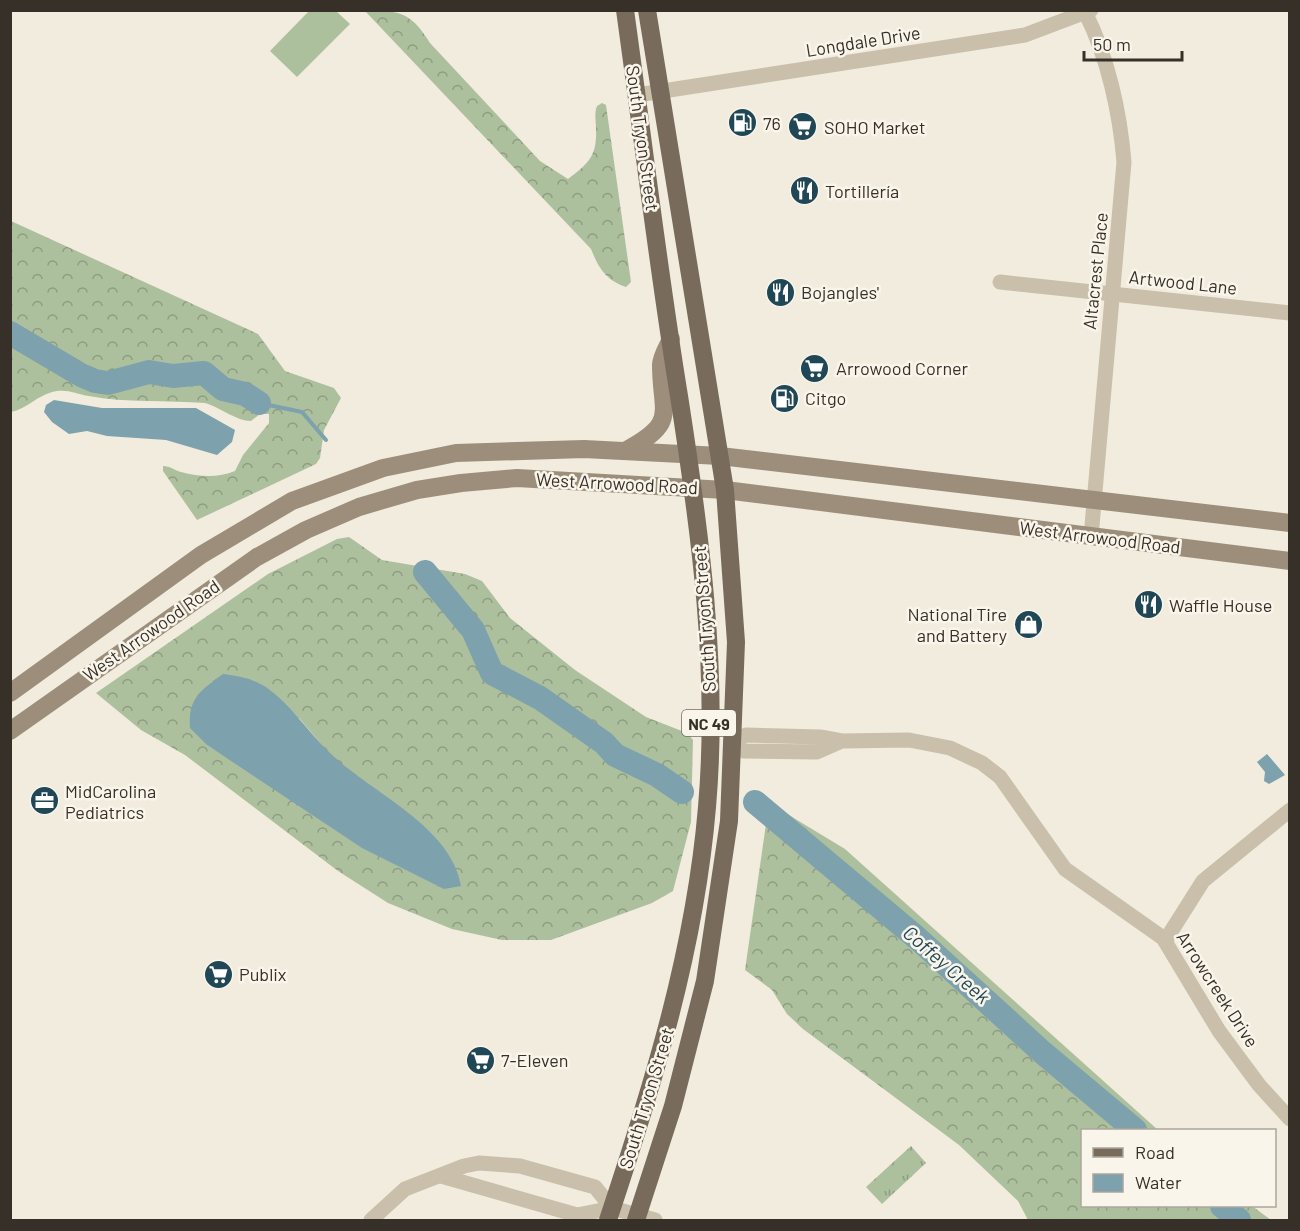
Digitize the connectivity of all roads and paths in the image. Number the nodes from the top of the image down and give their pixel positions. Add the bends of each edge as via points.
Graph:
1 (625, 10) edge
2 (647, 10) edge
3 (1088, 12) edge
4 (661, 92) junction
5 (637, 95) junction
6 (1000, 282) dead end
7 (1112, 294) junction
8 (1290, 313) edge
9 (671, 339) junction
10 (625, 451) junction
11 (689, 455) junction
12 (720, 456) junction
13 (693, 488) junction
14 (725, 490) junction
15 (1093, 500) junction
16 (1290, 523) edge
17 (1091, 537) junction
18 (1290, 561) edge
19 (10, 693) edge
20 (10, 731) edge
21 (731, 742) junction
22 (1290, 810) edge
23 (1165, 941) junction
24 (1290, 1119) edge
25 (441, 1176) junction
26 (610, 1214) edge
27 (644, 1218) edge
28 (372, 1221) edge

1 - 5 main road, South Tryon Street / NC 49
2 - 4 main road, South Tryon Street / NC 49
3 - 4 street, Longdale Drive via 1025,35
3 - 7 street, Altacrest Place via 1122,133 1122,199
4 - 5 street, Longdale Drive
4 - 12 main road, South Tryon Street / NC 49
5 - 9 main road, South Tryon Street / NC 49
6 - 7 street, Artwood Lane
7 - 8 street, Artwood Lane
7 - 15 street, Altacrest Place
9 - 10 main road via 661,363 666,405 662,421 644,441
9 - 11 main road, South Tryon Street / NC 49
10 - 11 main road, West Arrowood Road
10 - 19 main road, West Arrowood Road via 456,453 383,468 302,497 201,555
11 - 12 main road, West Arrowood Road
11 - 13 main road, South Tryon Street / NC 49
12 - 14 main road, South Tryon Street / NC 49
12 - 15 main road, West Arrowood Road
13 - 14 main road, West Arrowood Road
13 - 20 main road, West Arrowood Road via 517,478 417,490 359,507 257,557
13 - 26 main road, South Tryon Street / NC 49 via 706,615 709,709 707,805 695,912 669,1023
14 - 17 main road, West Arrowood Road
14 - 21 main road, South Tryon Street / NC 49 via 736,633
15 - 16 main road, West Arrowood Road
15 - 17 street, Altacrest Place
17 - 18 main road, West Arrowood Road
21 - 23 street, Arrowcreek Drive via 744,751 817,752 842,741 884,739 950,748 982,763 1000,777 1065,869 1077,880 1152,928
21 - 27 main road, South Tryon Street / NC 49 via 729,821 705,981
22 - 23 street via 1203,880
23 - 24 street, Arrowcreek Drive via 1219,1031
25 - 26 street via 576,1215
25 - 26 street via 479,1163 520,1166 595,1187
25 - 28 street via 405,1190
26 - 27 street

